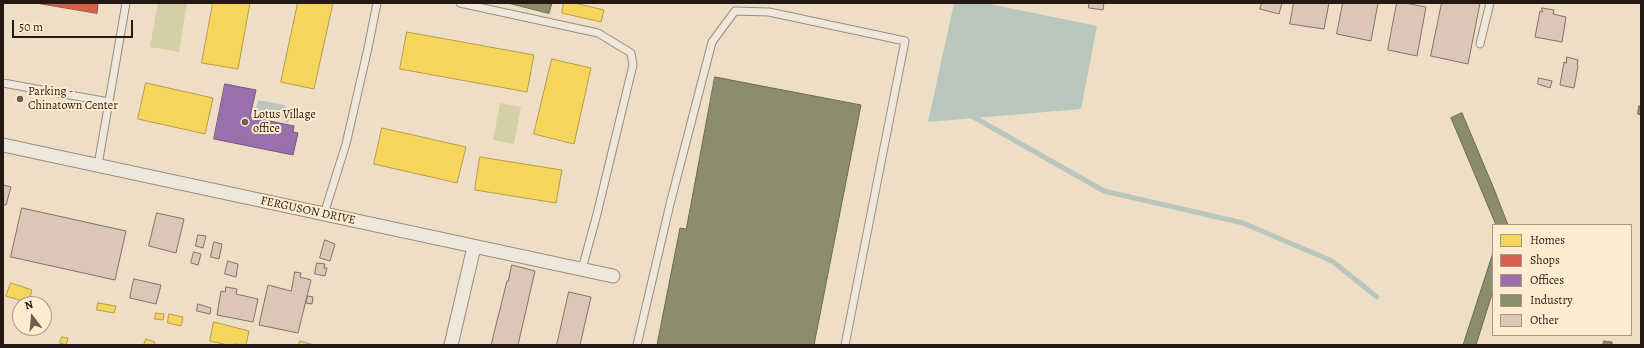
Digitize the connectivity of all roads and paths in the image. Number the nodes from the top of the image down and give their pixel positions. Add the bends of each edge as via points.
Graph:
1 (126, 3) edge
2 (377, 3) edge
3 (460, 3) edge
4 (1490, 3) edge
5 (1480, 44) dead end
6 (3, 83) edge
7 (109, 102) junction
8 (3, 145) edge
9 (98, 165) junction
10 (324, 214) junction
11 (474, 247) junction
12 (582, 269) junction
13 (613, 276) dead end
14 (451, 345) edge
15 (637, 345) edge
16 (845, 345) edge

1 - 7 lane
2 - 10 lane via 346,144
3 - 12 lane via 598,33 631,53 633,65
4 - 5 lane
6 - 7 lane
7 - 9 lane
8 - 9 street, FERGUSON DRIVE
9 - 10 street, FERGUSON DRIVE
10 - 11 street, FERGUSON DRIVE
11 - 12 street, FERGUSON DRIVE
11 - 14 street
12 - 13 street, FERGUSON DRIVE
15 - 16 lane via 712,42 735,11 769,12 905,41

